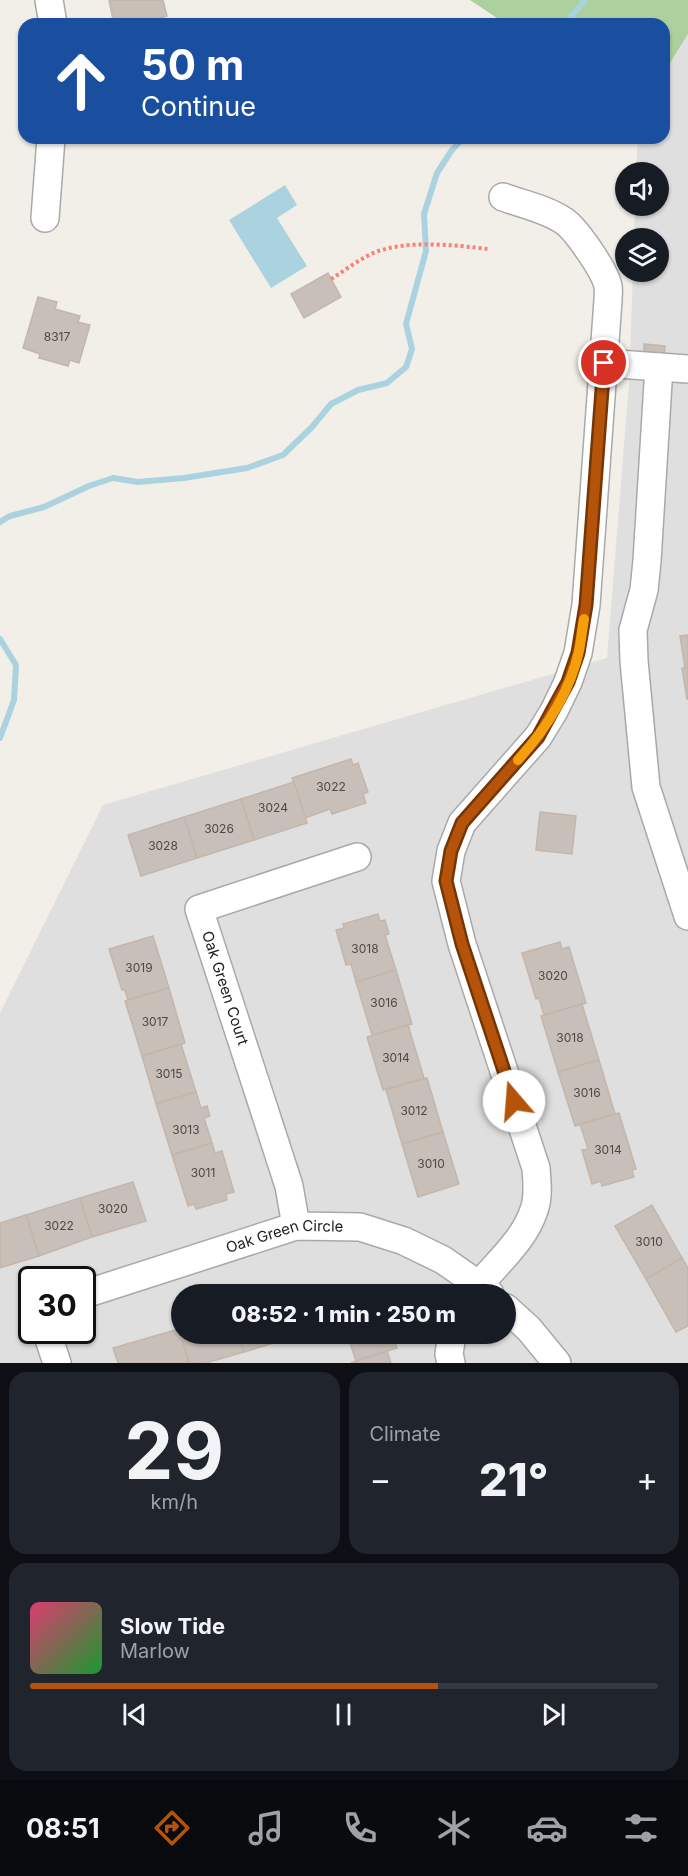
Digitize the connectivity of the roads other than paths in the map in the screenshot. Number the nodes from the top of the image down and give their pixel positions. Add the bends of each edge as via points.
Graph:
1 (49, 0) edge
2 (52, 18) edge
3 (51, 144) edge
4 (503, 197) dead end
5 (45, 218) dead end
6 (604, 363) junction
7 (659, 368) junction
8 (688, 369) edge
9 (357, 857) dead end
10 (688, 916) edge
11 (296, 1226) junction
12 (472, 1284) edge
13 (485, 1284) edge
14 (96, 1290) edge
15 (516, 1317) edge
16 (51, 1344) edge
17 (450, 1344) edge
18 (57, 1363) edge
19 (451, 1363) edge
20 (556, 1363) edge

1 - 2 street
3 - 5 street
4 - 6 street via 564,221 577,232 602,272 608,284
6 - 7 street
6 - 13 street via 586,605 578,653 568,682 538,737 462,823 451,851 446,881 462,944 536,1168 535,1208 528,1226
7 - 8 street
7 - 10 street via 647,561 633,630 634,661 646,787
9 - 11 street, Oak Green Court via 199,909 290,1186
11 - 12 street, Oak Green Circle via 360,1227 404,1241 443,1260
11 - 14 street, Oak Green Circle
15 - 20 street
16 - 18 street
17 - 19 street

